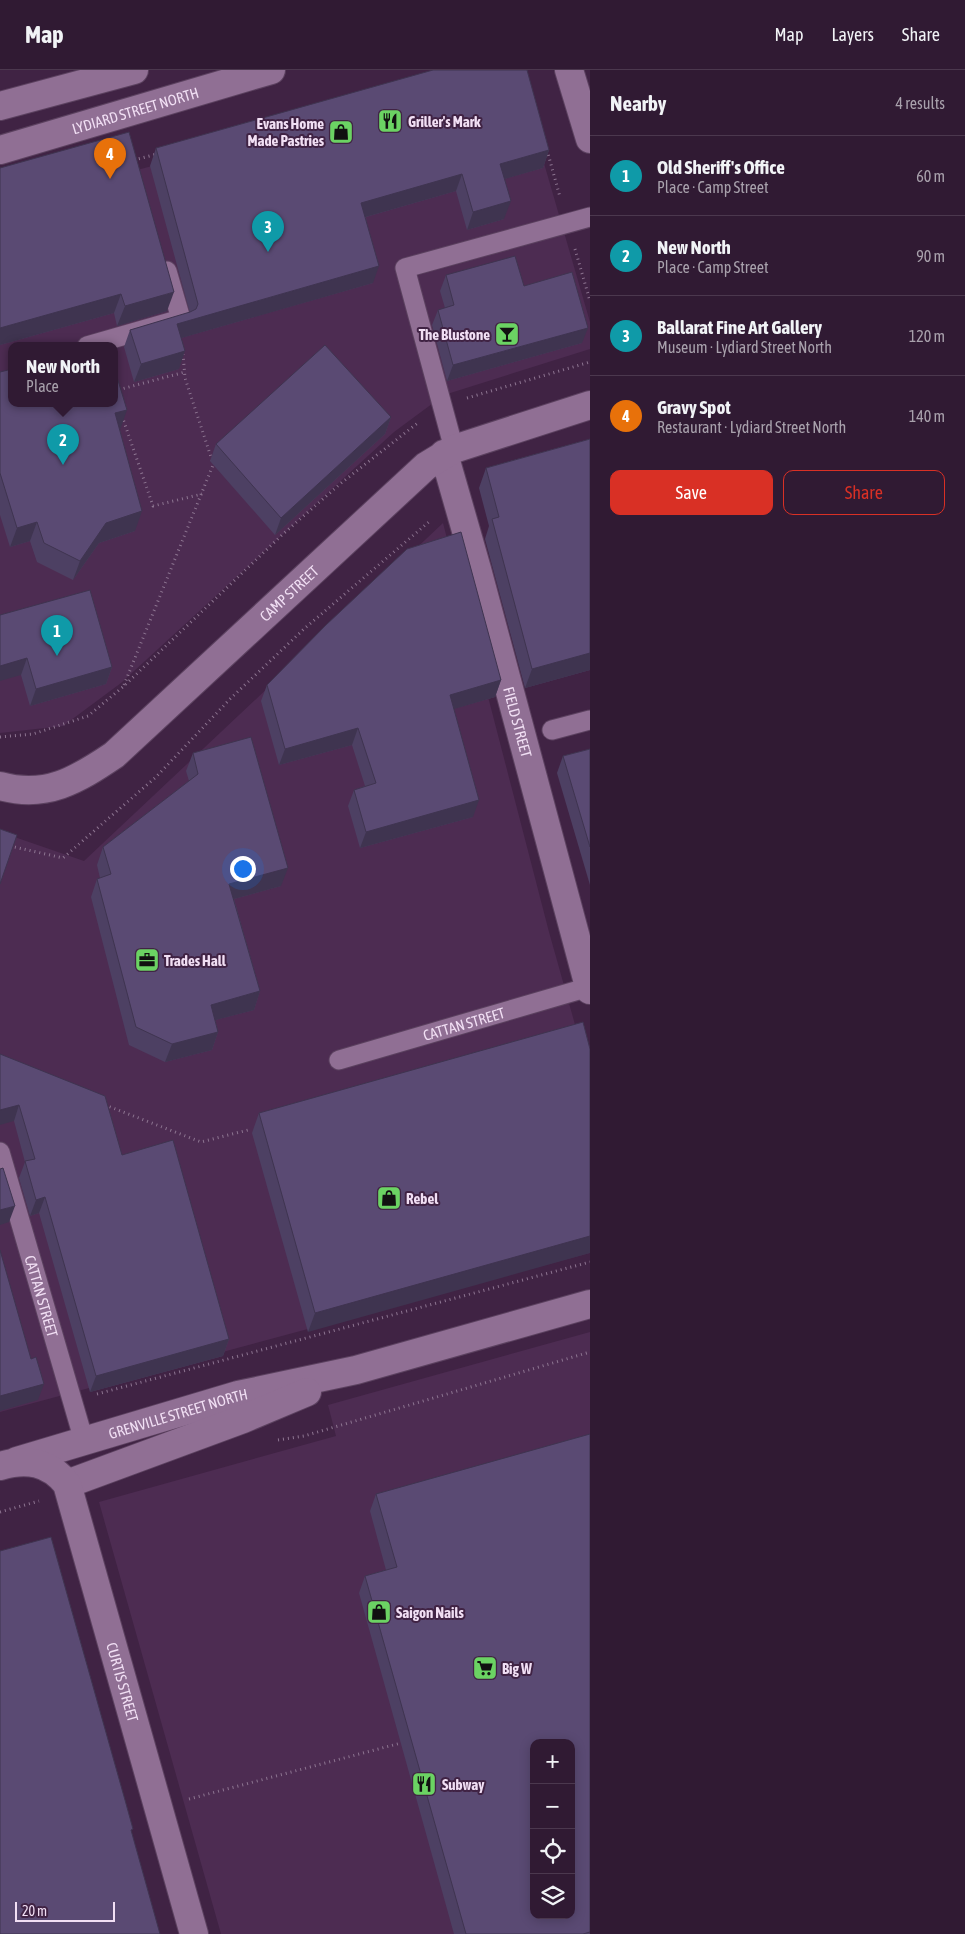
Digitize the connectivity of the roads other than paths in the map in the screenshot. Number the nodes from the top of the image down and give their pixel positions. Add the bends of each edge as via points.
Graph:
1 (134, 70) edge
2 (271, 70) edge
3 (569, 70) edge
4 (0, 106) edge
5 (590, 139) edge
6 (0, 150) edge
7 (590, 217) edge
8 (162, 254) edge
9 (101, 342) edge
10 (590, 405) edge
11 (449, 451) junction
12 (590, 720) edge
13 (552, 730) dead end
14 (0, 786) edge
15 (590, 989) edge
16 (339, 1060) dead end
17 (0, 1152) edge
18 (590, 1304) edge
19 (356, 1370) junction
20 (84, 1441) junction
21 (9, 1463) edge
22 (67, 1484) junction
23 (194, 1934) edge

1 - 4 street
2 - 6 street, LYDIARD STREET NORTH via 126,122
3 - 5 street
7 - 11 lane via 405,268 442,406
8 - 9 lane via 181,319
10 - 11 street, CAMP STREET
11 - 14 street, CAMP STREET via 426,466 114,755 86,774 47,789 32,792
11 - 15 street, FIELD STREET via 477,569
12 - 13 lane
15 - 16 lane, CATTAN STREET
17 - 20 lane, CATTAN STREET
18 - 19 street, GRENVILLE STREET NORTH
19 - 20 street, GRENVILLE STREET NORTH via 238,1395
19 - 22 street, GRENVILLE STREET NORTH via 243,1419
20 - 21 street, GRENVILLE STREET NORTH
21 - 22 street via 44,1465 59,1474
22 - 23 street, CURTIS STREET

